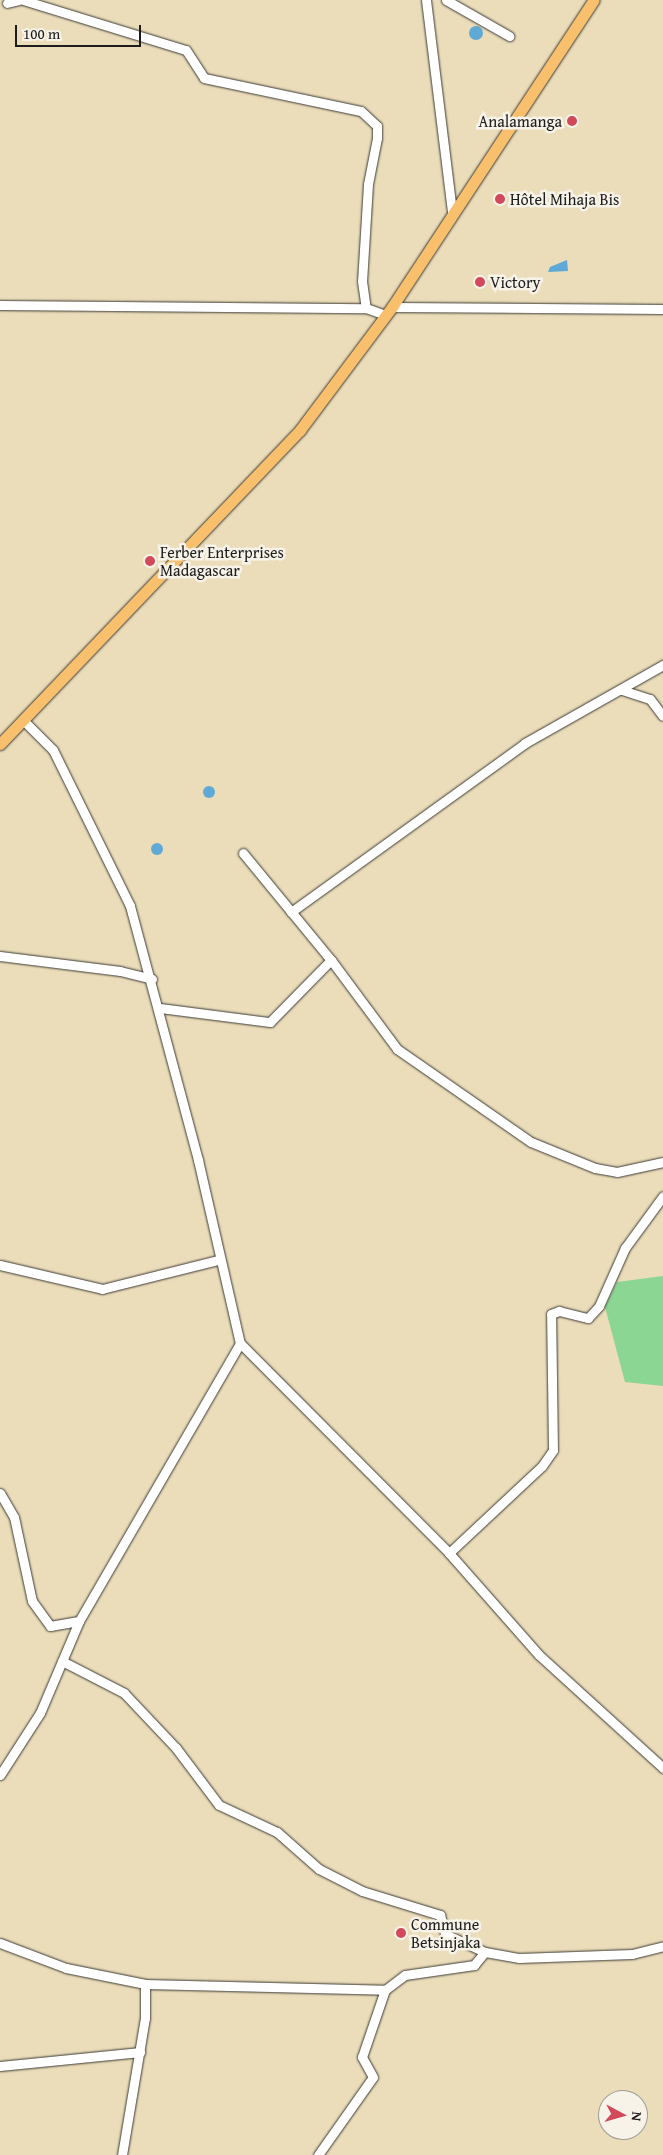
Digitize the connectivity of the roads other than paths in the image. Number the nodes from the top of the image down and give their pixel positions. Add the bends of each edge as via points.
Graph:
1 (21, 0) edge
2 (426, 0) edge
3 (446, 0) edge
4 (594, 0) edge
5 (7, 3) dead end
6 (509, 36) dead end
7 (452, 212) junction
8 (0, 305) edge
9 (366, 308) junction
10 (663, 309) edge
11 (389, 311) junction
12 (663, 665) edge
13 (622, 690) junction
14 (663, 716) edge
15 (24, 721) junction
16 (0, 744) edge
17 (243, 853) dead end
18 (291, 912) junction
19 (0, 956) edge
20 (331, 960) junction
21 (152, 979) junction
22 (160, 1008) junction
23 (663, 1162) edge
24 (663, 1196) edge
25 (218, 1260) junction
26 (0, 1265) edge
27 (240, 1343) junction
28 (0, 1492) edge
29 (449, 1553) junction
30 (78, 1621) junction
31 (62, 1661) junction
32 (663, 1768) edge
33 (0, 1775) edge
34 (0, 1943) edge
35 (663, 1946) edge
36 (485, 1952) junction
37 (144, 1984) junction
38 (384, 1990) junction
39 (140, 2052) junction
40 (0, 2066) edge
41 (122, 2155) edge
42 (318, 2155) edge

1 - 5 street
1 - 9 street via 186,50 204,78 361,111 377,126 378,138 368,184 362,281
2 - 7 street
3 - 6 street
4 - 7 main road
7 - 11 main road
8 - 9 street
9 - 11 street
10 - 11 street
11 - 15 main road via 300,430
12 - 13 street
13 - 14 street via 650,699
13 - 18 street via 606,694 525,743 422,822
15 - 16 main road
15 - 21 street via 53,750 130,906
17 - 18 street
18 - 20 street
19 - 21 street via 120,971
20 - 22 street via 270,1022
20 - 23 street via 396,1049 531,1142 595,1168 617,1172
21 - 22 street
22 - 25 street via 200,1164
24 - 29 street via 625,1248 599,1306 588,1318 559,1311 551,1314 553,1450 542,1466
25 - 26 street via 102,1289
25 - 27 street
27 - 29 street
27 - 30 street via 232,1364
28 - 30 street via 14,1518 32,1601 50,1626
29 - 32 street via 539,1655
30 - 31 street
31 - 33 street via 40,1713
31 - 36 street via 124,1693 176,1748 218,1805 277,1832 319,1869 354,1886 440,1915 445,1934
34 - 37 street via 66,1968
35 - 36 street via 632,1954 519,1958
36 - 38 street via 474,1966 405,1975
37 - 38 street
37 - 39 street
38 - 42 street via 362,2057 373,2078
39 - 40 street
39 - 41 street

